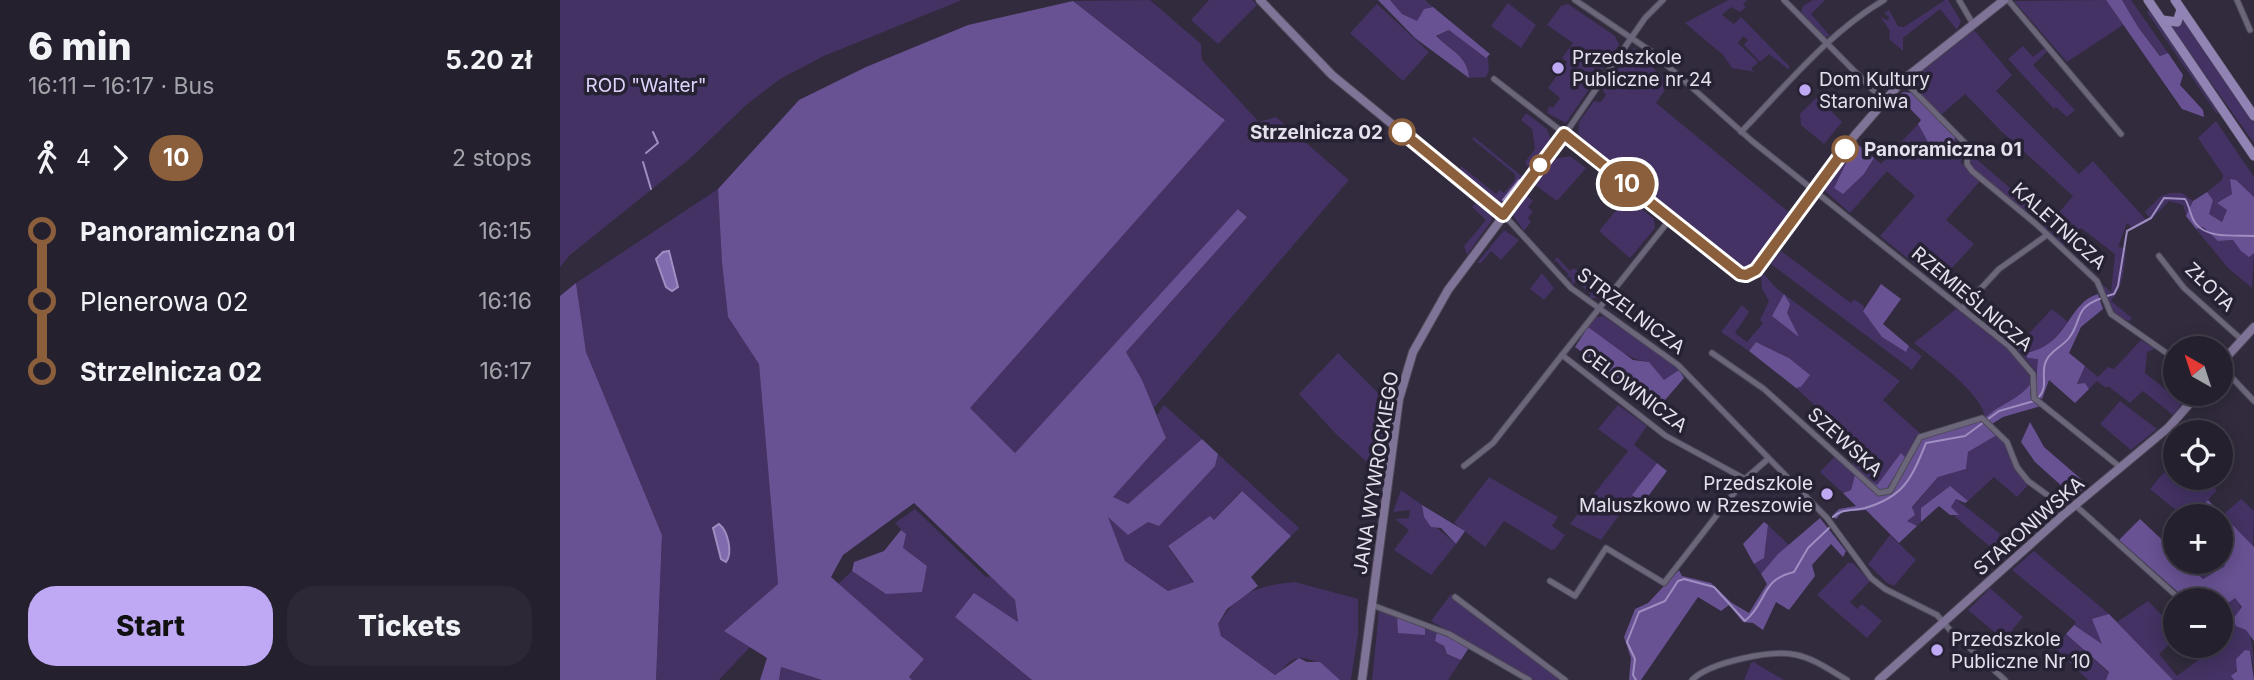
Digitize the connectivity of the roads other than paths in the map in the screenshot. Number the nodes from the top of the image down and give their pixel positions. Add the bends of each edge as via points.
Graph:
1 (1260, 0) edge
2 (1575, 0) edge
3 (1662, 0) edge
4 (1784, 0) edge
5 (1884, 0) edge
6 (1959, 0) edge
7 (2006, 0) edge
8 (2148, 0) edge
9 (2175, 0) edge
10 (2237, 0) edge
11 (2181, 9) junction
12 (2162, 20) junction
13 (1973, 24) junction
14 (2250, 30) dead end
15 (1632, 38) junction
16 (1826, 45) junction
17 (1494, 79) dead end
18 (1903, 80) junction
19 (1884, 101) junction
20 (2254, 116) edge
21 (1741, 132) junction
22 (1564, 134) junction
23 (2121, 134) dead end
24 (2254, 156) edge
25 (1815, 191) junction
26 (1503, 215) junction
27 (1671, 218) junction
28 (2047, 234) junction
29 (2159, 256) dead end
30 (1597, 308) junction
31 (1962, 309) junction
32 (2254, 327) edge
33 (2241, 339) junction
34 (2233, 349) edge
35 (2163, 351) edge
36 (1712, 353) dead end
37 (1562, 355) junction
38 (2233, 377) edge
39 (2254, 401) edge
40 (2187, 406) edge
41 (1768, 459) junction
42 (1464, 466) dead end
43 (2120, 467) junction
44 (1745, 479) junction
45 (2072, 508) junction
46 (1550, 581) dead end
47 (2167, 588) edge
48 (1455, 597) dead end
49 (1372, 605) junction
50 (1944, 622) junction
51 (1362, 680) edge
52 (1529, 680) edge
53 (1565, 680) edge
54 (1692, 680) edge
55 (1847, 680) edge
56 (1879, 680) edge
57 (2005, 680) edge

1 - 26 street, STRZELNICZA via 1332,75
2 - 15 street, RZEMIEŚLNICZA
3 - 15 street
4 - 16 street
5 - 16 street
6 - 13 street
7 - 13 street
7 - 23 street
8 - 12 main road
9 - 11 main road
10 - 14 street
11 - 12 main road via 2177,22
11 - 20 main road
12 - 24 main road
13 - 18 street
15 - 21 street, RZEMIEŚLNICZA
15 - 22 street
16 - 19 street
16 - 21 street
17 - 22 street
18 - 19 street
18 - 28 street, KALETNICZA via 1968,146 1967,164 1972,171
19 - 25 street
21 - 25 street, RZEMIEŚLNICZA
22 - 26 street, JANA WYWROCKIEGO
22 - 27 street
25 - 27 street via 1756,270 1746,275
25 - 31 street, RZEMIEŚLNICZA
26 - 30 street, STRZELNICZA via 1564,282
26 - 49 street, JANA WYWROCKIEGO via 1436,308 1410,362 1399,399
27 - 30 street
28 - 31 street via 2000,268
28 - 35 street, KALETNICZA via 2097,281 2113,316
29 - 33 street, ZŁOTA via 2184,288
30 - 37 street
30 - 41 street, STRZELNICZA via 1669,356
31 - 43 street, RZEMIEŚLNICZA via 2031,370 2036,399
32 - 33 street
33 - 34 street
36 - 45 street, SZEWSKA via 1764,389 1879,494 1890,491 1917,440 1977,418 2007,442 2028,481
37 - 42 street, CELOWNICZA via 1493,443
37 - 44 street, CELOWNICZA via 1667,436
38 - 39 street
40 - 43 street, STARONIWSKA
41 - 44 street
41 - 50 street, STRZELNICZA via 1827,518 1871,578
43 - 45 street, STARONIWSKA
44 - 46 street via 1664,583 1606,548 1575,596
45 - 47 street
45 - 50 street, STARONIWSKA
48 - 53 street
49 - 51 street, JANA WYWROCKIEGO
49 - 52 street via 1449,634
50 - 56 street, STARONIWSKA
50 - 57 street, STRZELNICZA
54 - 55 street via 1711,667 1781,653 1805,657

